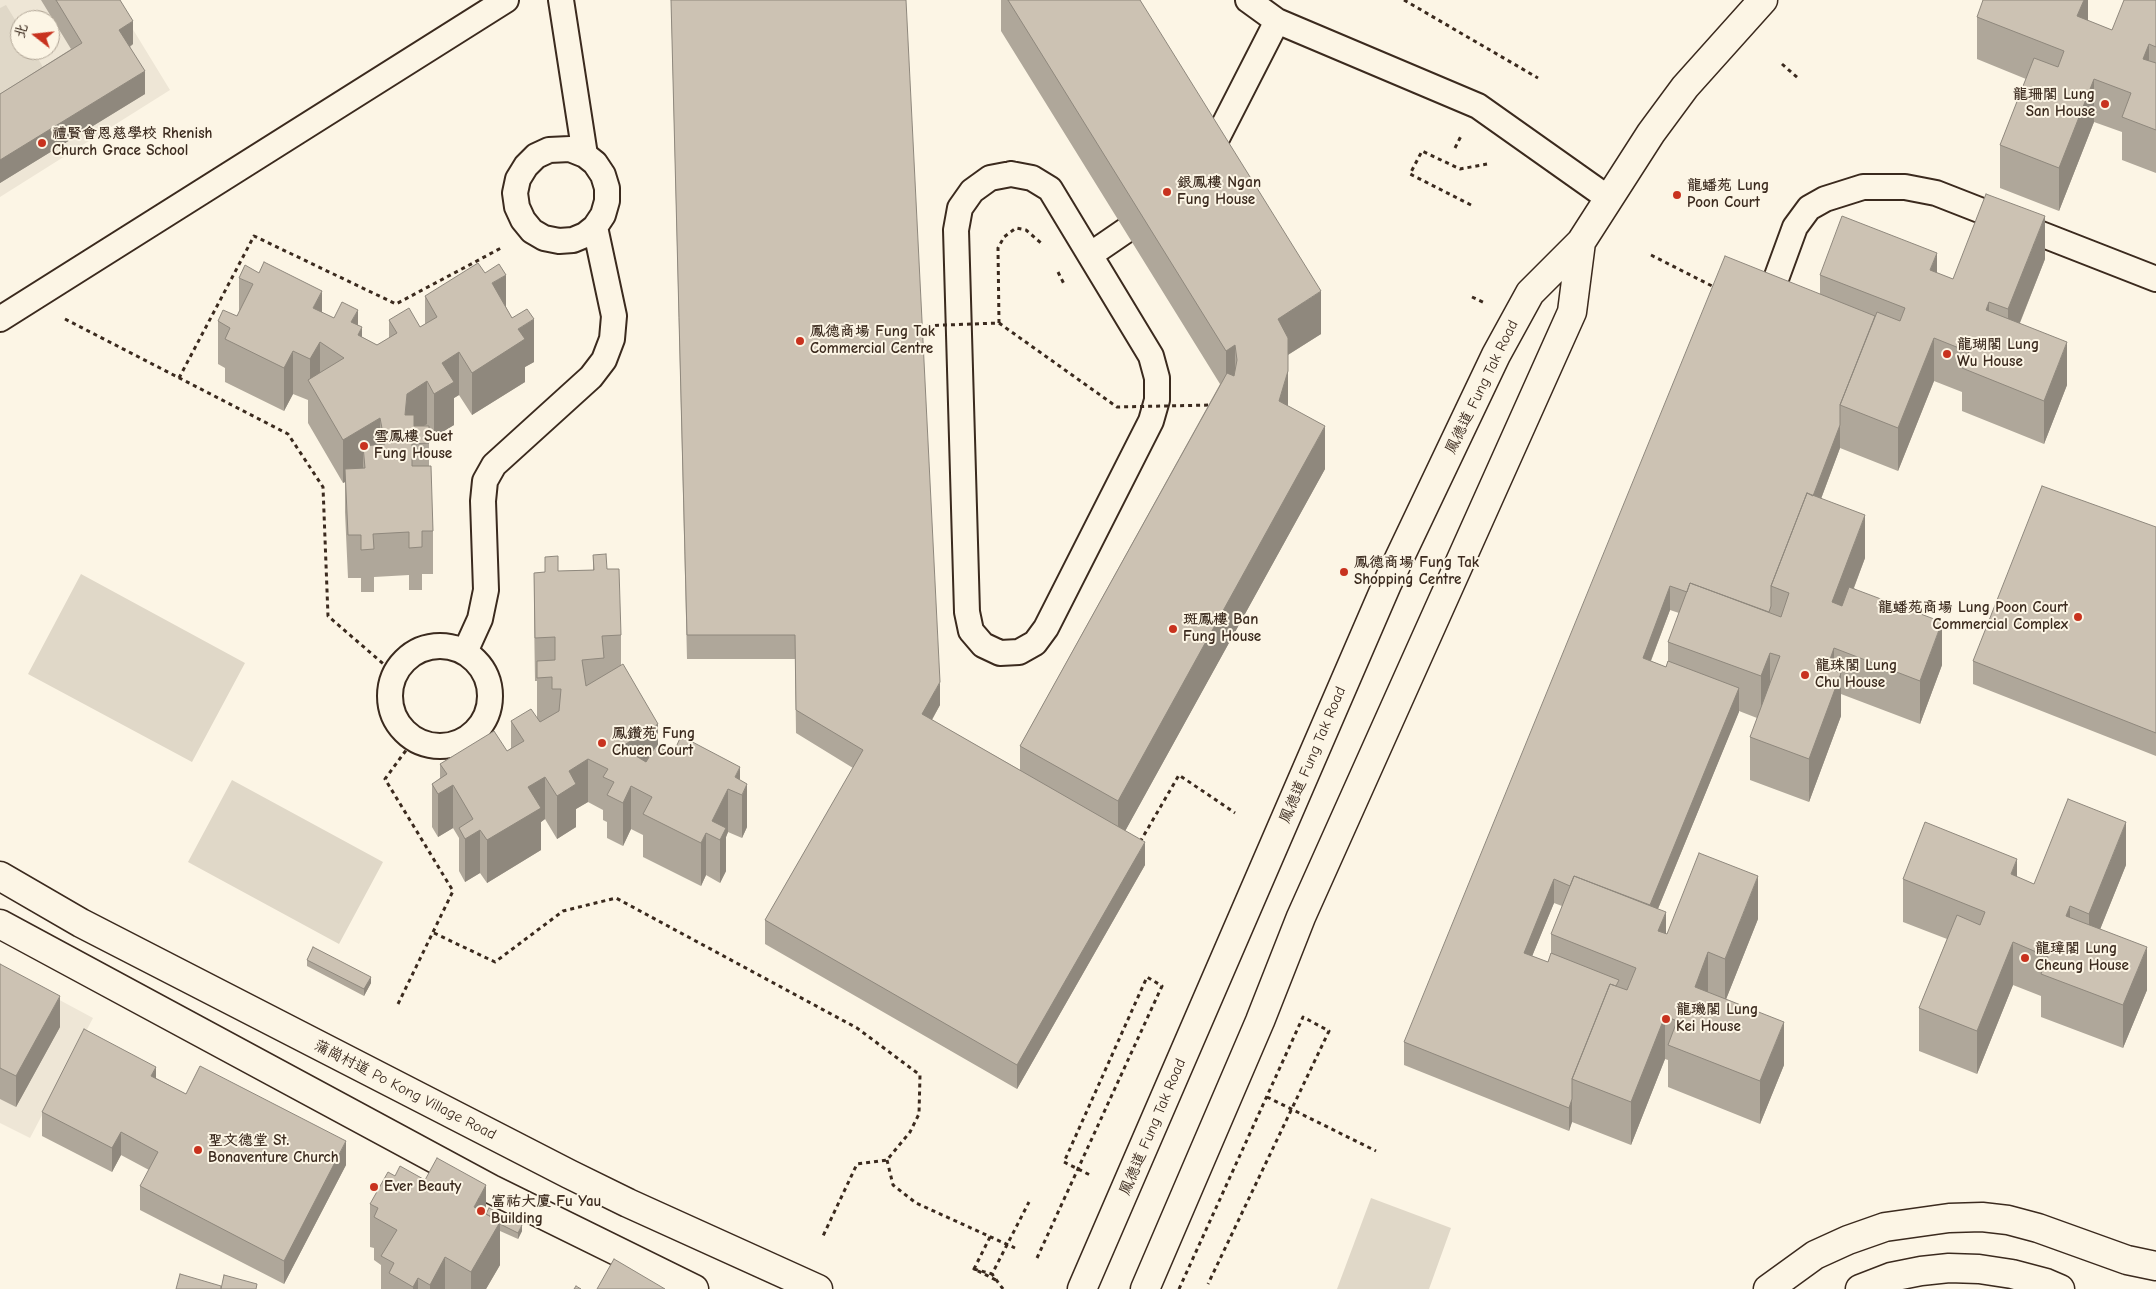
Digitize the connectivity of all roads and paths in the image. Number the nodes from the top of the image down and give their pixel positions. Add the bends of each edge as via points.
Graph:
1 (506, 0) edge
2 (561, 0) edge
3 (1248, 0) edge
4 (1404, 0) edge
5 (1763, 0) edge
6 (1278, 21) junction
7 (1782, 64) dead end
8 (1538, 78) dead end
9 (1800, 79) dead end
10 (1209, 154) edge
11 (585, 155) junction
12 (1487, 164) dead end
13 (1608, 198) junction
14 (1471, 205) dead end
15 (595, 226) junction
16 (1125, 230) edge
17 (532, 231) junction
18 (1581, 242) junction
19 (1045, 251) dead end
20 (1090, 255) junction
21 (1651, 255) dead end
22 (1055, 267) dead end
23 (2156, 279) edge
24 (1064, 284) dead end
25 (1714, 294) edge
26 (1769, 298) edge
27 (28, 301) junction
28 (0, 319) edge
29 (999, 323) junction
30 (916, 326) edge
31 (179, 378) junction
32 (1214, 405) edge
33 (465, 652) junction
34 (395, 674) junction
35 (415, 738) junction
36 (1235, 812) dead end
37 (1136, 850) edge
38 (0, 876) edge
39 (0, 924) edge
40 (434, 933) junction
41 (398, 1004) dead end
42 (1264, 1096) dead end
43 (1376, 1151) dead end
44 (887, 1160) junction
45 (1090, 1175) dead end
46 (1029, 1202) dead end
47 (823, 1236) dead end
48 (990, 1237) junction
49 (1015, 1248) dead end
50 (1037, 1258) dead end
51 (2156, 1266) edge
52 (974, 1269) junction
53 (992, 1274) junction
54 (998, 1281) dead end
55 (1208, 1284) dead end
56 (694, 1289) edge
57 (818, 1289) edge
58 (1003, 1289) edge
59 (1082, 1289) edge
60 (1145, 1289) edge
61 (1179, 1289) edge
62 (1768, 1289) edge
63 (1860, 1289) edge
64 (2060, 1289) edge

1 - 27 lane
2 - 11 lane
3 - 6 lane
4 - 8 path
5 - 13 main road, 鳳德道 Fung Tak Road via 1685,87
6 - 10 lane
6 - 13 lane via 1478,106
7 - 9 path
11 - 15 lane via 595,163 607,188 603,215
11 - 17 lane via 570,149 549,150 526,166 518,179 516,207
12 - 14 path via 1460,169 1422,151 1410,174
13 - 18 main road, 鳳德道 Fung Tak Road
15 - 17 lane via 585,235 566,240 544,238
15 - 33 lane via 614,316 612,339 604,360 591,377 494,465 485,482 486,590 480,619
16 - 20 lane
17 - 31 path via 396,304 254,236
18 - 59 main road, 鳳德道 Fung Tak Road via 1530,293 1479,390 1387,584
18 - 60 main road, 鳳德道 Fung Tak Road via 1572,312 1301,917
19 - 29 path via 1026,230 1016,228 1004,237 998,248
20 - 20 lane via 1151,356 1157,378 1157,400 1150,421 1046,628 1035,643 1019,652 1000,653 983,645 971,631 967,612 956,230 960,208 972,190 990,178 1011,174 1032,178 1050,189
21 - 25 path via 1716,287
22 - 24 path
23 - 26 lane via 1936,193 1905,187 1863,187 1825,199 1809,208 1795,227
27 - 28 lane
27 - 31 path
29 - 30 path, bridge
29 - 32 path, bridge via 1117,407
31 - 34 path via 288,434 323,487 328,616
33 - 34 lane via 433,646 418,651
33 - 35 lane via 477,662 490,690 484,720 474,733 445,746
34 - 35 lane via 391,688 395,717
35 - 40 path via 385,779 453,891
36 - 37 path via 1179,775
38 - 57 main road, 蒲崗村道 Po Kong Village Road via 81,923 569,1174
39 - 56 main road via 482,1184
40 - 41 path
40 - 44 path via 495,962 563,911 616,898 857,1028 920,1075 919,1114 910,1132
42 - 43 path
44 - 47 path via 858,1164
44 - 48 path, bridge via 892,1185 916,1203
45 - 50 path, bridge via 1064,1162 1146,977 1162,986
46 - 53 path
48 - 49 path, bridge
48 - 52 path, bridge
51 - 62 main road via 2127,1260 2008,1220 1949,1218 1885,1227 1848,1240 1815,1255
52 - 53 path
52 - 54 path, bridge
53 - 58 path
55 - 61 path, bridge via 1329,1031 1303,1017
63 - 64 main road via 1891,1277 1949,1268 2012,1274

